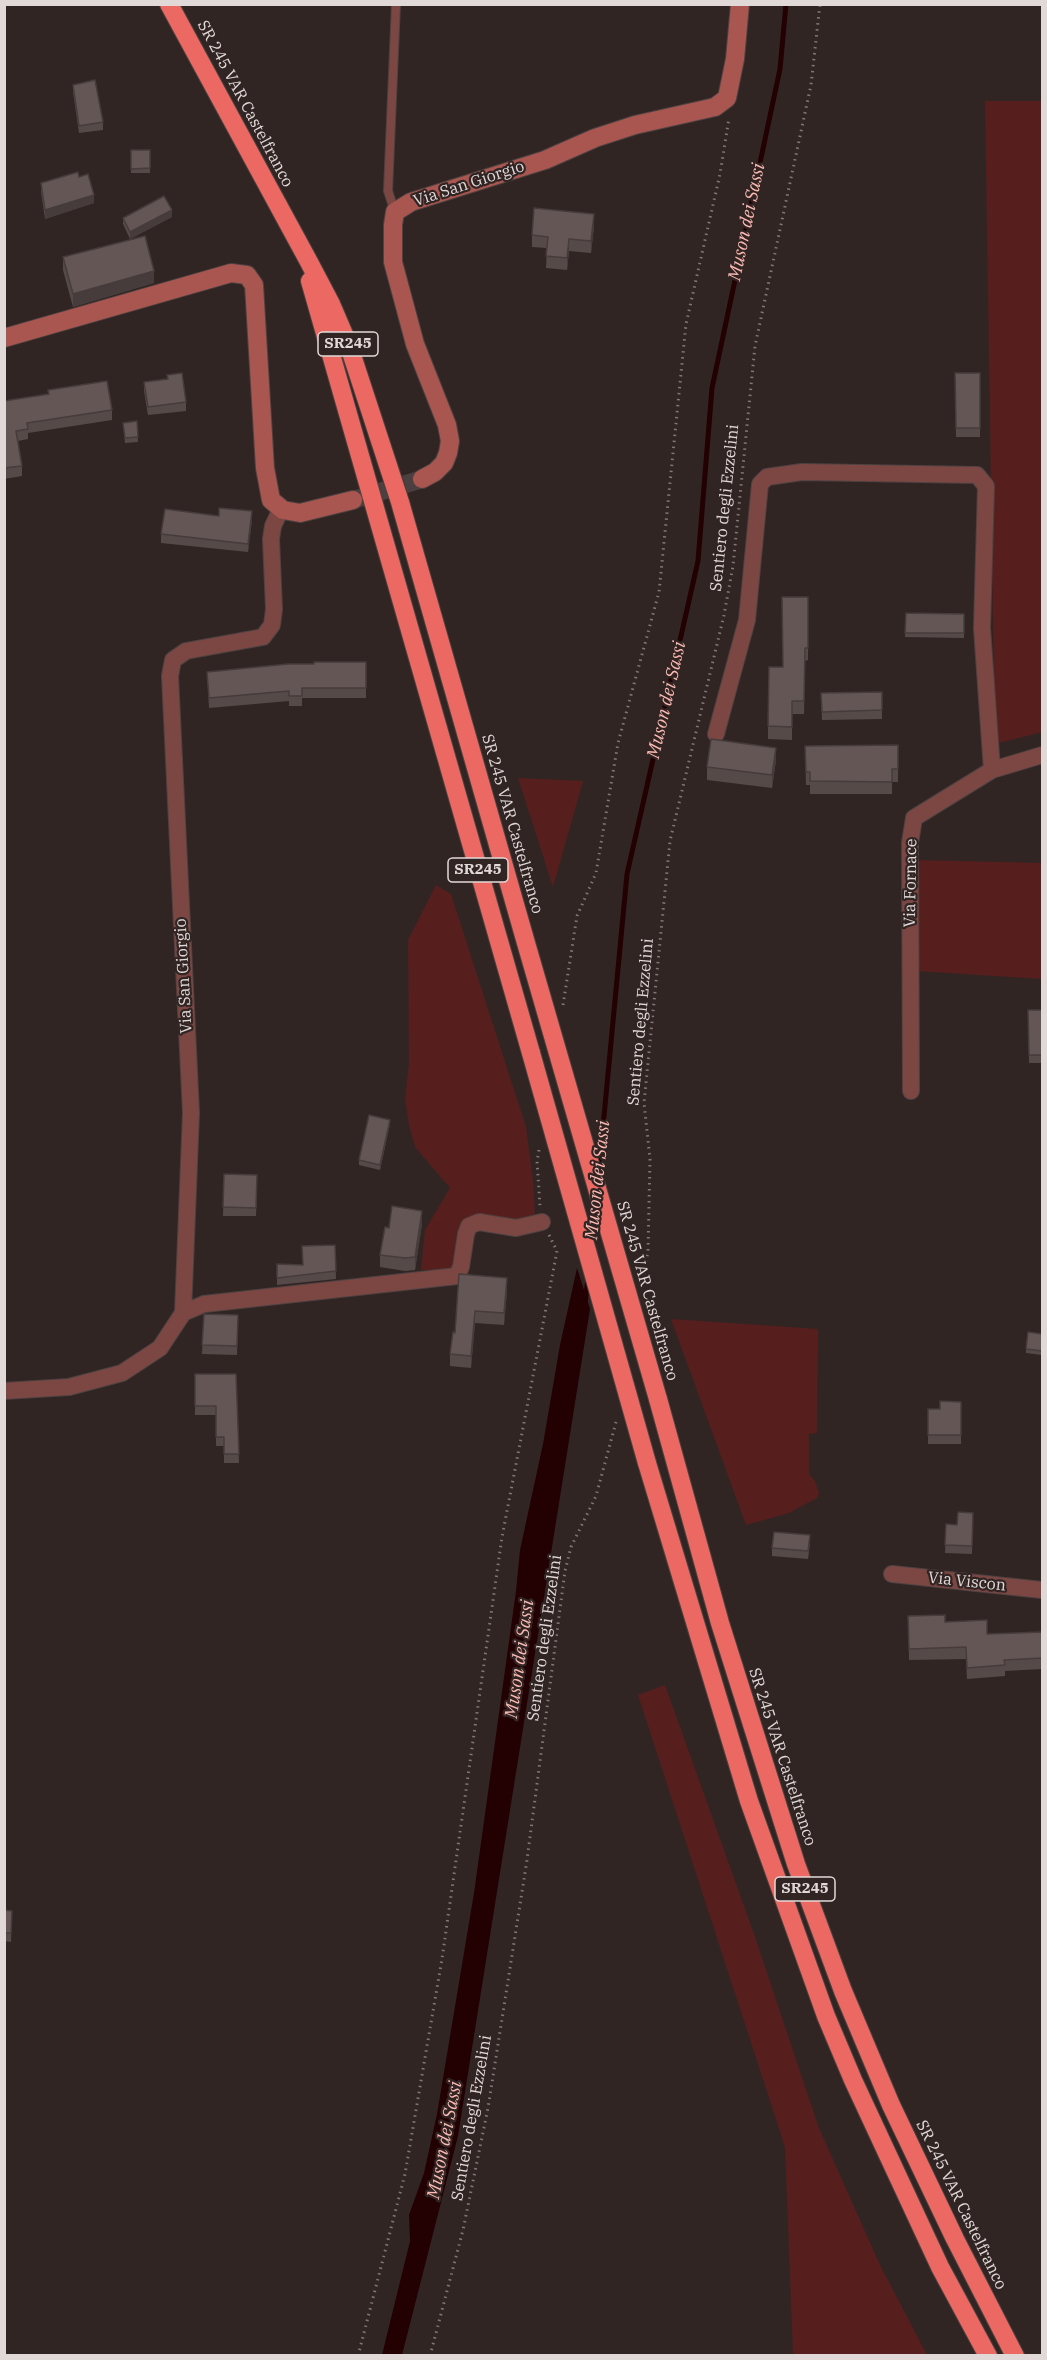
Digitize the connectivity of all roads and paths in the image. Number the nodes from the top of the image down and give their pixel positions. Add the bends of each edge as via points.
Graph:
1 (169, 4) edge
2 (396, 4) edge
3 (740, 4) edge
4 (820, 4) edge
5 (395, 212) junction
6 (286, 221) junction
7 (4, 338) edge
8 (422, 479) tunnel mouth
9 (353, 500) tunnel mouth
10 (281, 509) junction
11 (716, 734) dead end
12 (1042, 755) edge
13 (992, 770) junction
14 (911, 1091) dead end
15 (542, 1222) dead end
16 (641, 1286) dead end
17 (183, 1313) junction
18 (4, 1391) edge
19 (617, 1414) dead end
20 (891, 1574) dead end
21 (1042, 1590) edge
22 (430, 2355) edge
23 (988, 2355) edge
24 (1015, 2355) edge

1 - 6 highway, SR 245 VAR Castelfranco / SR245
2 - 5 lane via 388,191
3 - 5 street, Via San Giorgio via 727,98 715,107 625,128 545,160 411,202
4 - 16 path, Sentiero degli Ezzelini via 811,85 755,346 731,576 670,841 644,1103 650,1159 648,1251
5 - 8 street, Via San Giorgio via 393,262 415,344 450,441 444,463
6 - 23 highway, SR 245 VAR Castelfranco / SR245, bridge via 310,280 335,365 647,1463 749,1801 822,2005 858,2090 940,2267
6 - 24 highway, SR 245 VAR Castelfranco / SR245, bridge via 349,346 400,502 754,1739 843,1991 912,2151
7 - 10 street via 231,273 247,274 254,285 265,468 270,499
9 - 10 street via 300,513
10 - 17 street, Via San Giorgio via 271,539 272,625 263,637 186,651 173,660 170,676 191,1113
11 - 13 street via 747,620 760,484 767,477 802,472 976,475 986,486 982,628
12 - 13 street, Via Fornace
13 - 14 street, Via Fornace via 914,818 910,855
15 - 17 street via 516,1228 478,1222 470,1226 457,1276 204,1304
17 - 18 street via 160,1348 122,1373 69,1387
19 - 22 path, Sentiero degli Ezzelini via 596,1496 571,1547 565,1571 488,2108 463,2230
20 - 21 street, Via Viscon

